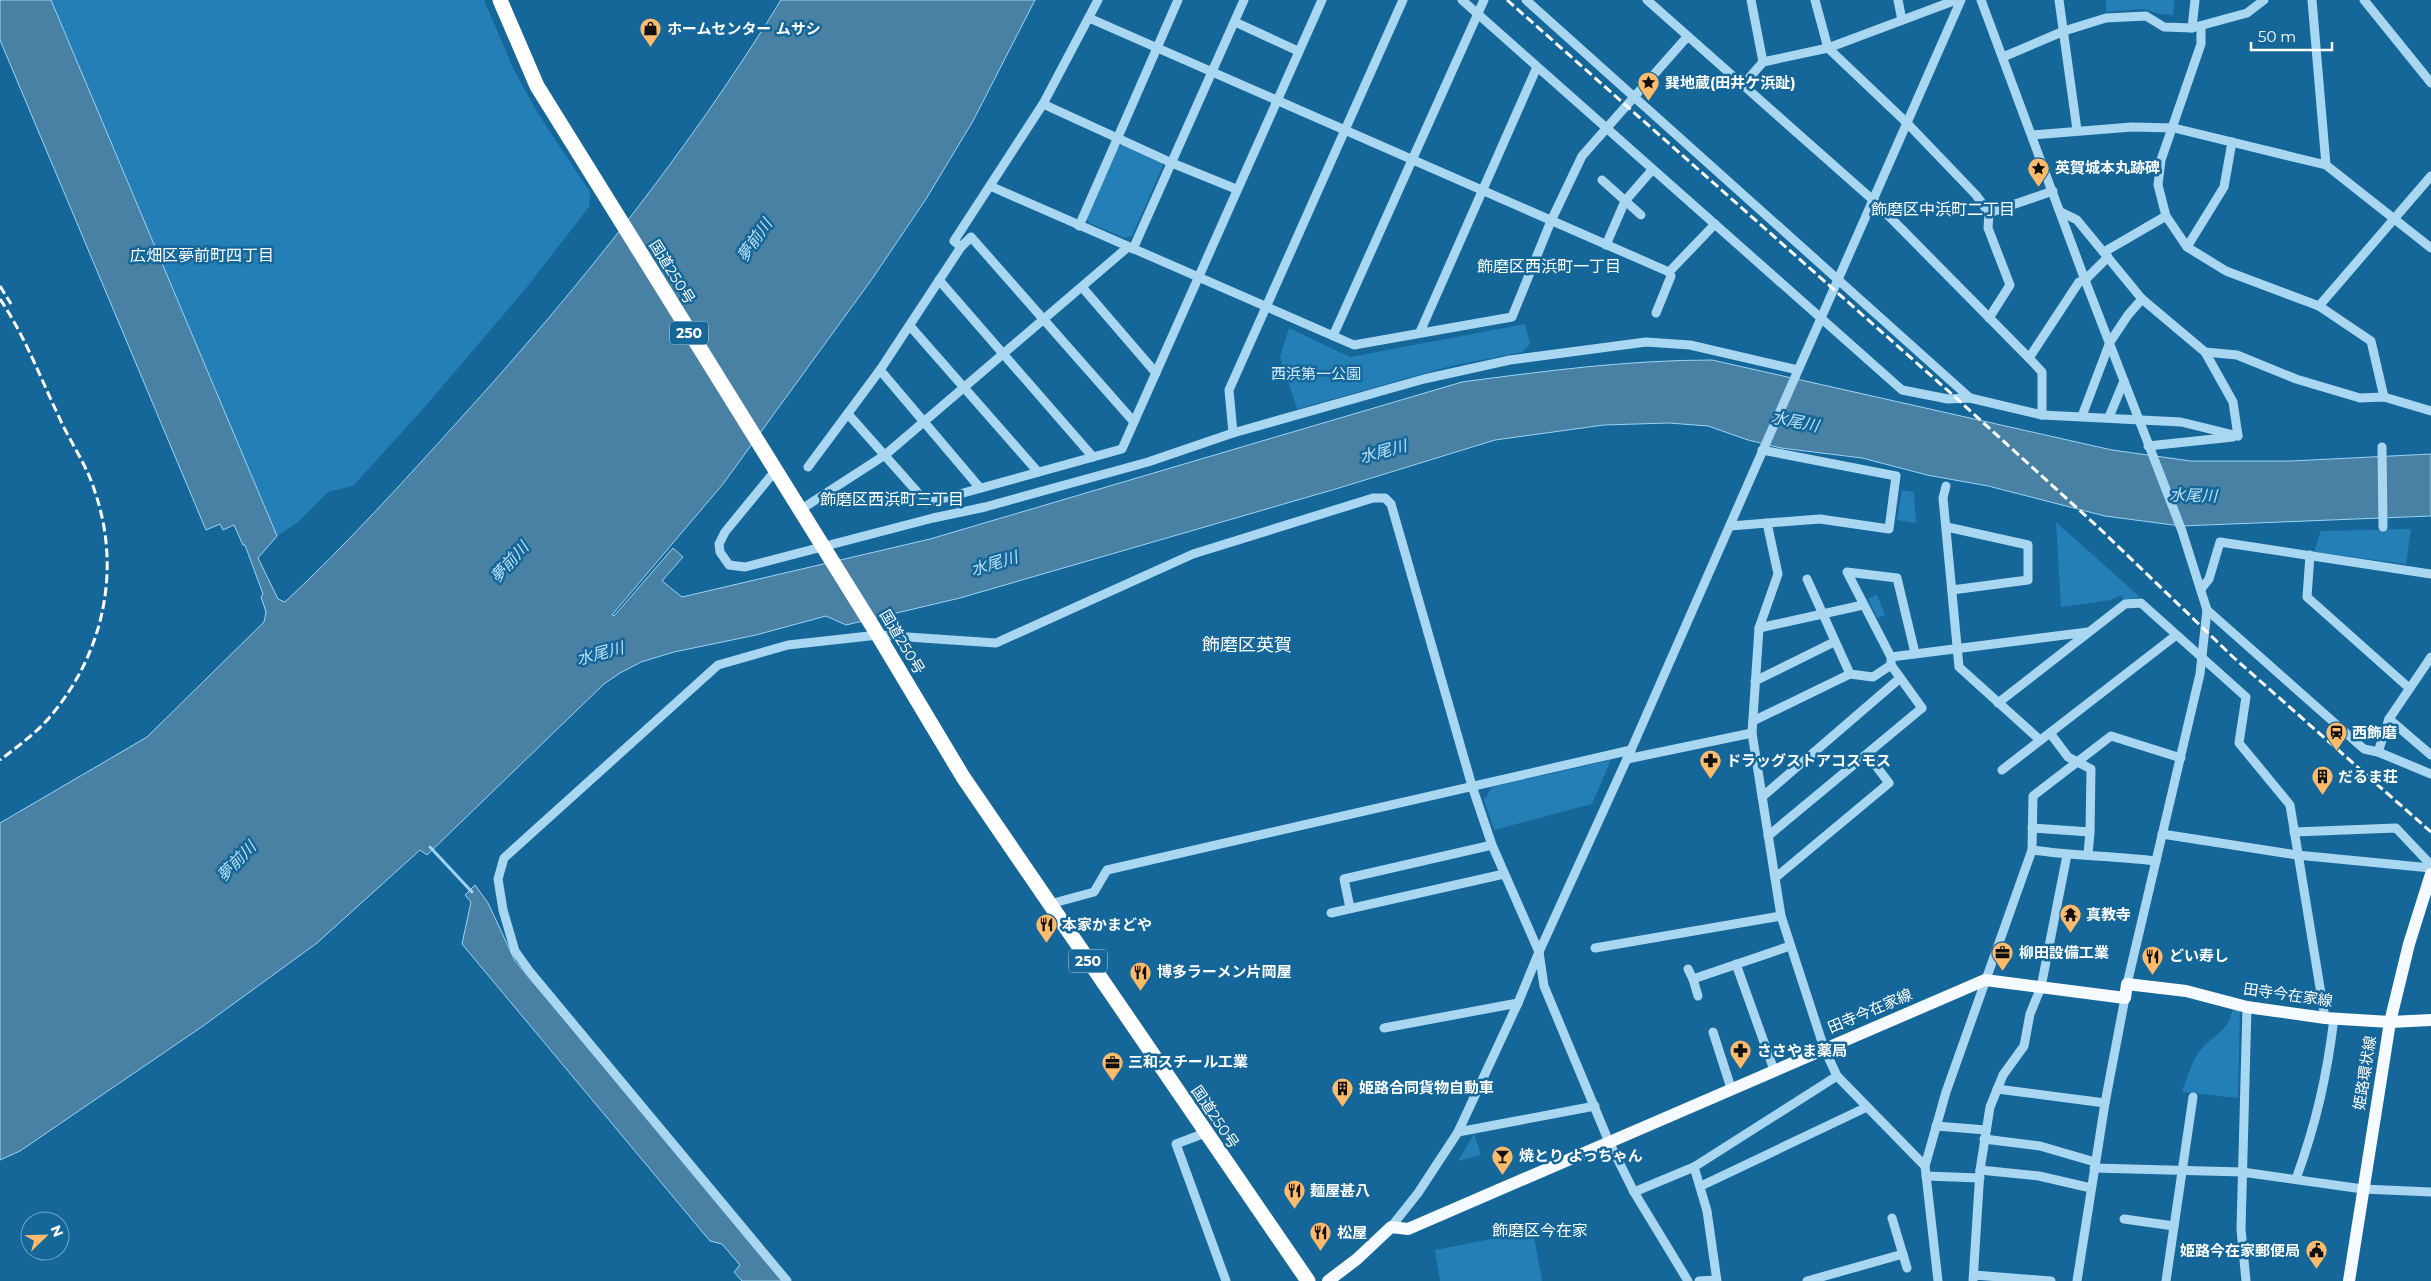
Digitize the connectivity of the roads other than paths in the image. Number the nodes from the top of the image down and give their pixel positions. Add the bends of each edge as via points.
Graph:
1 (500, 0) edge
2 (1098, 0) edge
3 (1178, 0) edge
4 (1244, 0) edge
5 (1322, 0) edge
6 (1403, 0) edge
7 (1462, 0) edge
8 (1484, 0) edge
9 (1526, 0) edge
10 (1647, 0) edge
11 (1751, 0) edge
12 (1815, 0) edge
13 (1898, 0) edge
14 (1956, 0) edge
15 (1961, 0) edge
16 (1981, 0) edge
17 (2059, 0) edge
18 (2194, 0) edge
19 (2264, 0) edge
20 (2312, 0) edge
21 (2364, 0) edge
22 (1478, 14) junction
23 (1089, 18) junction
24 (1902, 20) junction
25 (1235, 22) junction
26 (2197, 27) junction
27 (2064, 31) junction
28 (1687, 37) junction
29 (1157, 47) junction
30 (1828, 48) junction
31 (1298, 50) junction
32 (2003, 57) junction
33 (1763, 62) junction
34 (1537, 67) junction
35 (1212, 73) junction
36 (2431, 83) edge
37 (1743, 85) junction
38 (1634, 96) junction
39 (1276, 99) junction
40 (1043, 104) junction
41 (1907, 123) junction
42 (2174, 128) junction
43 (1605, 129) junction
44 (2077, 130) junction
45 (1346, 131) junction
46 (2032, 135) junction
47 (1116, 138) junction
48 (2232, 142) junction
49 (1413, 160) junction
50 (1172, 162) junction
51 (2326, 165) junction
52 (1652, 170) junction
53 (2431, 176) edge
54 (1602, 180) dead end
55 (990, 186) junction
56 (1236, 189) junction
57 (1482, 190) junction
58 (2053, 192) junction
59 (1873, 200) junction
60 (1625, 201) junction
61 (2061, 212) junction
62 (1989, 214) junction
63 (1641, 215) dead end
64 (2166, 216) junction
65 (2394, 219) junction
66 (1551, 221) junction
67 (1715, 224) junction
68 (1079, 226) junction
69 (1606, 245) junction
70 (961, 247) junction
71 (2187, 247) junction
72 (1131, 248) junction
73 (2431, 248) edge
74 (2106, 255) junction
75 (1669, 272) junction
76 (1198, 278) junction
77 (939, 280) junction
78 (1838, 280) junction
79 (2085, 280) junction
80 (1082, 287) junction
81 (2142, 299) junction
82 (2319, 306) junction
83 (1267, 307) junction
84 (1656, 313) dead end
85 (1044, 318) junction
86 (1989, 318) junction
87 (1822, 319) junction
88 (910, 326) junction
89 (1420, 332) junction
90 (1333, 336) junction
91 (2110, 342) junction
92 (2205, 352) junction
93 (1004, 354) junction
94 (2029, 358) junction
95 (880, 370) junction
96 (1798, 370) junction
97 (1156, 373) junction
98 (2124, 380) junction
99 (964, 388) junction
100 (1970, 398) junction
101 (2384, 398) junction
102 (2431, 411) edge
103 (848, 414) junction
104 (2042, 415) junction
105 (2082, 416) junction
106 (2109, 417) junction
107 (2138, 419) junction
108 (924, 421) junction
109 (1134, 422) junction
110 (1233, 433) junction
111 (2238, 436) junction
112 (2148, 446) junction
113 (2382, 447) dead end
114 (886, 455) junction
115 (1760, 455) junction
116 (1093, 457) junction
117 (808, 467) dead end
118 (775, 471) junction
119 (1038, 472) junction
120 (1946, 486) dead end
121 (980, 488) junction
122 (800, 510) junction
123 (1767, 523) junction
124 (1730, 526) junction
125 (1947, 527) junction
126 (2383, 527) dead end
127 (822, 546) junction
128 (2310, 555) junction
129 (2431, 574) edge
130 (1806, 579) dead end
131 (2201, 589) junction
132 (1952, 590) junction
133 (1863, 605) junction
134 (2207, 610) junction
135 (1823, 614) junction
136 (1758, 628) junction
137 (2089, 632) junction
138 (878, 635) junction
139 (2175, 636) junction
140 (1834, 642) junction
141 (1956, 648) junction
142 (1915, 653) junction
143 (2203, 657) junction
144 (2431, 657) edge
145 (1891, 661) junction
146 (1850, 674) junction
147 (1873, 677) junction
148 (1898, 679) junction
149 (1755, 681) junction
150 (2408, 687) junction
151 (1886, 689) junction
152 (1998, 703) junction
153 (2389, 719) junction
154 (1753, 721) junction
155 (1752, 733) junction
156 (2050, 733) junction
157 (2040, 740) junction
158 (2378, 752) junction
159 (1867, 754) junction
160 (1629, 755) junction
161 (2431, 755) edge
162 (2181, 758) junction
163 (2079, 763) junction
164 (2002, 770) dead end
165 (2427, 772) edge
166 (1472, 786) junction
167 (1762, 797) junction
168 (2032, 828) junction
169 (2090, 832) junction
170 (2294, 832) junction
171 (2162, 834) junction
172 (1768, 836) junction
173 (1492, 845) junction
174 (2032, 850) junction
175 (2088, 854) junction
176 (2067, 855) junction
177 (2297, 855) junction
178 (2156, 861) junction
179 (2431, 867) edge
180 (1504, 874) junction
181 (2431, 874) edge
182 (1775, 878) junction
183 (1050, 904) junction
184 (1350, 908) junction
185 (1331, 914) dead end
186 (1781, 916) junction
187 (1790, 946) junction
188 (1595, 948) dead end
189 (1539, 952) junction
190 (1736, 964) junction
191 (1688, 968) dead end
192 (1693, 979) junction
193 (1985, 980) junction
194 (2127, 984) junction
195 (2041, 987) junction
196 (1698, 996) dead end
197 (2125, 998) junction
198 (1518, 1004) junction
199 (2247, 1007) junction
200 (2329, 1018) junction
201 (2431, 1020) edge
202 (2390, 1022) junction
203 (1384, 1028) dead end
204 (1713, 1032) dead end
205 (1824, 1048) junction
206 (1774, 1070) junction
207 (1837, 1076) junction
208 (1731, 1088) junction
209 (1997, 1089) junction
210 (2193, 1097) dead end
211 (2105, 1103) junction
212 (1595, 1106) junction
213 (1867, 1107) junction
214 (1936, 1126) junction
215 (1458, 1132) junction
216 (1205, 1133) junction
217 (1985, 1135) junction
218 (1609, 1142) junction
219 (2095, 1165) junction
220 (1925, 1166) junction
221 (1694, 1167) junction
222 (2183, 1170) junction
223 (2242, 1172) junction
224 (1980, 1174) junction
225 (1926, 1176) junction
226 (2296, 1179) junction
227 (1701, 1186) junction
228 (2091, 1188) junction
229 (2362, 1189) junction
230 (1634, 1192) junction
231 (2431, 1192) edge
232 (1892, 1218) dead end
233 (2124, 1219) dead end
234 (2174, 1226) junction
235 (1391, 1227) junction
236 (1902, 1254) junction
237 (1907, 1268) dead end
238 (1974, 1278) edge
239 (1717, 1280) edge
240 (786, 1281) edge
241 (1226, 1281) edge
242 (1308, 1281) edge
243 (1328, 1281) edge
244 (1688, 1281) edge
245 (1700, 1281) edge
246 (1807, 1281) edge
247 (1938, 1281) edge
248 (2051, 1281) edge
249 (2077, 1281) edge
250 (2166, 1281) edge
251 (2246, 1281) edge
252 (2349, 1281) edge

1 - 118 highway, 国道250号 / 250 via 537,86
2 - 23 street
3 - 29 street
4 - 25 street
5 - 31 street
6 - 45 street
7 - 22 street
8 - 22 street
9 - 38 street
10 - 28 street
11 - 33 street
12 - 30 street
13 - 24 street
14 - 24 street
15 - 41 street
16 - 32 street
17 - 27 street
18 - 26 street
19 - 26 street via 2247,13
20 - 51 street
21 - 36 street
22 - 34 street
22 - 49 street
23 - 29 street
23 - 40 street
24 - 30 street
25 - 31 street
25 - 35 street
26 - 27 street via 2164,27 2146,16 2106,18
26 - 42 street via 2201,44
27 - 32 street
27 - 44 street
28 - 37 street
28 - 38 street
29 - 35 street
29 - 47 street
30 - 33 street
30 - 41 street
31 - 39 street
32 - 46 street
33 - 37 street
34 - 43 street
34 - 57 street
35 - 39 street
35 - 50 street
37 - 59 street
38 - 43 street
38 - 78 street
39 - 45 street
39 - 56 street
40 - 47 street
40 - 55 street
41 - 59 street
41 - 62 street via 1976,195
42 - 44 street
42 - 48 street
42 - 64 street via 2161,160 2158,185
43 - 52 street
43 - 66 street via 1582,156
44 - 46 street
45 - 49 street
45 - 83 street
46 - 58 street
47 - 50 street
47 - 68 street
48 - 51 street
48 - 71 street via 2224,187
49 - 57 street
49 - 90 street
50 - 56 street
50 - 72 street
51 - 65 street
52 - 60 street
52 - 67 street
53 - 65 street
54 - 60 street
55 - 68 street
55 - 70 street via 954,240
56 - 76 street
57 - 66 street
57 - 89 street
58 - 61 street
58 - 62 street
59 - 78 street
59 - 86 street
60 - 63 street
60 - 69 street
61 - 74 street via 2076,220
61 - 79 street
62 - 86 street via 1988,228 2010,285
64 - 71 street
64 - 74 street
65 - 73 street
65 - 82 street
66 - 69 street
66 - 89 street via 1512,317
67 - 75 street
67 - 87 street
68 - 72 street
69 - 75 street
70 - 77 street
70 - 85 street via 971,237
71 - 82 street via 2226,271
72 - 76 street
72 - 80 street
74 - 79 street
74 - 81 street
75 - 84 street via 1671,276
76 - 83 street
76 - 97 street
77 - 88 street
77 - 93 street
78 - 87 street
78 - 100 street
79 - 91 street
79 - 94 street via 2079,282
80 - 85 street
80 - 97 street
81 - 91 street
81 - 92 street
82 - 101 street via 2371,341
83 - 90 street
83 - 110 street via 1229,390
85 - 93 street
85 - 109 street
86 - 94 street
87 - 96 street
87 - 100 street via 1902,390 1948,399
88 - 95 street
88 - 99 street
89 - 90 street via 1354,345
91 - 98 street
91 - 105 street
92 - 101 street via 2237,355 2296,379 2360,398
92 - 111 street via 2233,402
93 - 99 street
93 - 116 street
94 - 104 street via 2042,372
95 - 103 street
95 - 108 street
96 - 110 street via 1690,345 1646,342 1510,360 1424,379
96 - 115 street
97 - 109 street
98 - 106 street
98 - 107 street
99 - 108 street
99 - 119 street
100 - 104 street
101 - 102 street
103 - 114 street
103 - 117 street
104 - 105 street
105 - 106 street
106 - 107 street
107 - 111 street via 2181,422
107 - 112 street
108 - 114 street
108 - 121 street
109 - 116 street via 1122,449
110 - 127 street via 1148,462 985,507
111 - 112 street
112 - 131 street
113 - 126 street
114 - 121 street via 927,503
114 - 122 street
115 - 123 street via 1896,476 1890,529 1820,519
115 - 124 street
116 - 119 street
118 - 122 highway, 国道250号 / 250
118 - 127 street via 721,538 723,559 729,565 745,567
119 - 121 street
120 - 125 street via 1943,498
122 - 127 highway, 国道250号 / 250
123 - 124 street
123 - 136 street via 1778,574
124 - 160 street
125 - 132 street
125 - 132 street via 2028,545 2028,580
127 - 138 highway, 国道250号 / 250
128 - 129 street
128 - 131 street via 2220,542 2209,579
128 - 150 street via 2307,597
130 - 135 street
131 - 134 street
132 - 141 street
133 - 135 street
133 - 142 street via 1847,572 1897,578
133 - 145 street
134 - 143 street
134 - 158 street via 2364,749
135 - 136 street
135 - 140 street
136 - 149 street
137 - 139 street via 2126,604 2141,603
137 - 141 street
137 - 152 street
138 - 166 street via 996,643 1193,554 1373,498 1385,498 1391,504
138 - 183 highway, 国道250号 / 250 via 963,777
138 - 240 street via 788,645 718,665 504,858 498,879 515,951 530,972
139 - 143 street
139 - 156 street
140 - 146 street
140 - 149 street
141 - 142 street
141 - 152 street via 1959,667
142 - 145 street
143 - 162 street
143 - 170 street via 2246,697 2239,743 2290,805
144 - 150 street
145 - 147 street
145 - 148 street
146 - 147 street
146 - 154 street
147 - 151 street
148 - 151 street
148 - 159 street via 1922,708
149 - 154 street
150 - 153 street
151 - 167 street
152 - 157 street
153 - 158 street
153 - 161 street
154 - 155 street
155 - 160 street
155 - 167 street
156 - 157 street
156 - 163 street via 2068,757
157 - 164 street
158 - 165 street
159 - 172 street
159 - 182 street via 1889,783
160 - 166 street
160 - 189 street
161 - 165 street
162 - 163 street via 2112,736
162 - 171 street
163 - 168 street via 2033,796
163 - 169 street via 2091,769
166 - 173 street
166 - 183 street via 1108,870 1094,892
167 - 172 street
168 - 169 street
168 - 174 street
169 - 175 street
170 - 177 street
170 - 179 street via 2396,828
171 - 177 street
171 - 178 street
172 - 182 street
173 - 180 street
173 - 184 street via 1344,879
174 - 176 street
174 - 193 street
175 - 176 street
175 - 178 street
176 - 195 street
177 - 179 street
177 - 200 street
178 - 194 street
180 - 184 street
180 - 189 street
181 - 202 main road, 姫路環状線 via 2409,944
182 - 186 street
183 - 216 highway, 国道250号 / 250
184 - 185 street
186 - 187 street
186 - 188 street
187 - 190 street
187 - 205 street
189 - 198 street
189 - 212 street via 1544,986
190 - 192 street
190 - 206 street
191 - 192 street
192 - 196 street
193 - 195 main road
193 - 205 main road, 田寺今在家線
193 - 214 street
194 - 197 main road
194 - 199 main road, 田寺今在家線 via 2186,991
195 - 197 main road
195 - 209 street via 2030,1014 2024,1046
197 - 211 street
198 - 203 street
198 - 215 street
199 - 200 main road, 田寺今在家線
199 - 223 street
200 - 202 main road, 田寺今在家線
200 - 226 street via 2328,1068 2316,1120
201 - 202 main road, 田寺今在家線
202 - 229 main road, 姫路環状線
204 - 208 street
205 - 206 main road, 田寺今在家線
205 - 207 street
206 - 208 main road, 田寺今在家線
207 - 213 street
207 - 221 street
208 - 218 main road, 田寺今在家線
209 - 211 street
209 - 217 street
210 - 222 street
211 - 219 street
212 - 215 street
212 - 218 street
213 - 220 street
213 - 227 street
214 - 217 street
214 - 220 street
215 - 235 street
216 - 241 street via 1176,1144
216 - 242 highway, 国道250号 / 250
217 - 219 street via 2040,1146
217 - 224 street
218 - 230 street
218 - 235 main road, 田寺今在家線 via 1408,1229
219 - 222 street
219 - 228 street
220 - 225 street
221 - 227 street
221 - 230 street
222 - 223 street
222 - 234 street
223 - 226 street
223 - 251 street via 2241,1229
224 - 225 street
224 - 228 street via 2039,1176
224 - 238 street
225 - 247 street
226 - 229 street
227 - 239 street
228 - 249 street
229 - 231 street
229 - 252 main road, 姫路環状線
230 - 244 street
232 - 236 street
233 - 234 street
234 - 250 street
235 - 243 main road
236 - 237 street
236 - 246 street
238 - 248 street
239 - 245 street

